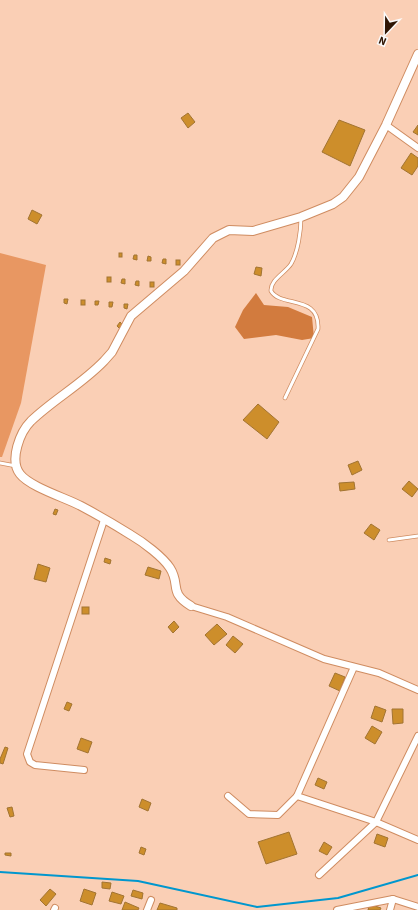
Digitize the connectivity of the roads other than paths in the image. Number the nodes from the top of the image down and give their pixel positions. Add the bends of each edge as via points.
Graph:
1 (418, 54) edge
2 (386, 125) junction
3 (418, 148) edge
4 (302, 218) junction
5 (285, 398) dead end
6 (0, 463) edge
7 (16, 466) junction
8 (104, 520) junction
9 (418, 536) edge
10 (389, 540) dead end
11 (191, 606) joint
12 (354, 667) junction
13 (418, 690) edge
14 (418, 736) edge
15 (84, 770) dead end
16 (228, 796) dead end
17 (297, 796) junction
18 (376, 822) junction
19 (418, 840) edge
20 (319, 875) dead end
21 (393, 899) junction
22 (150, 900) dead end
23 (418, 907) edge
24 (147, 910) edge
25 (337, 910) edge
26 (390, 910) edge

1 - 2 street
2 - 3 street
2 - 4 street via 351,188 333,204
4 - 5 lane via 293,259 272,284 271,291 276,297 298,302 309,308 317,319 318,329
4 - 7 street via 252,231 229,230 213,238 184,272 131,316 112,352 104,361 31,422 18,448
6 - 7 lane
7 - 8 street via 24,479
8 - 11 street via 132,535 167,564 174,575 177,595
8 - 15 street via 27,754 30,762 36,765
9 - 10 lane
11 - 12 street via 227,617 324,659
12 - 13 street via 379,673
12 - 17 street
14 - 18 street
16 - 17 street via 249,814 278,815
17 - 18 street
18 - 19 street
18 - 20 street
21 - 23 street
21 - 25 street
21 - 26 street
22 - 24 street

